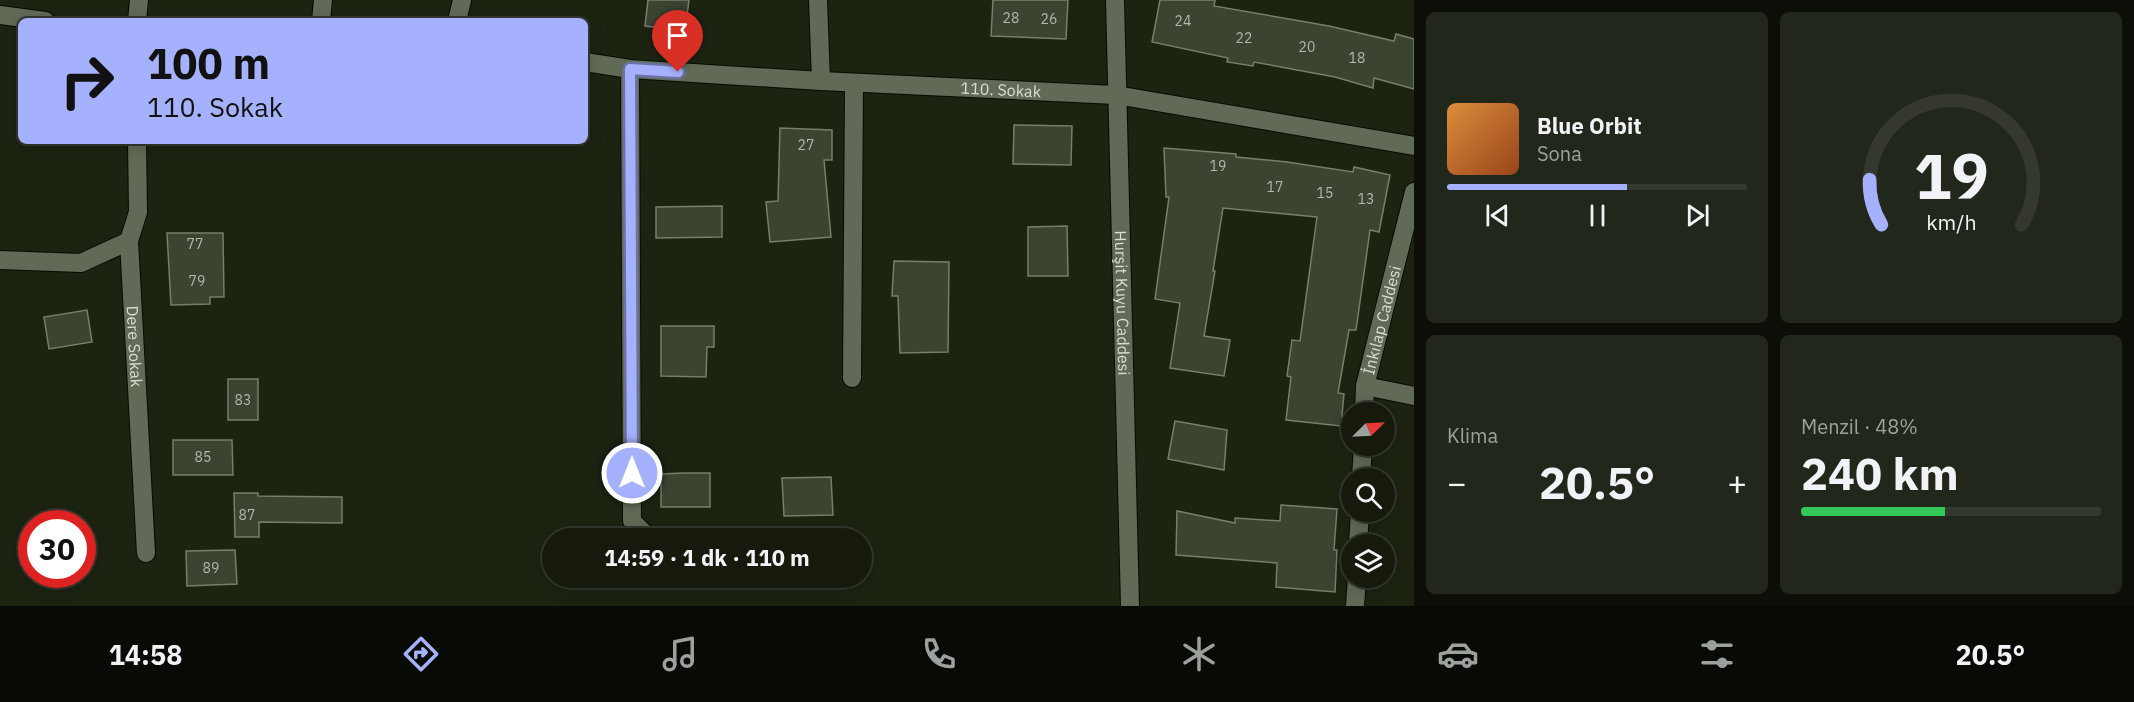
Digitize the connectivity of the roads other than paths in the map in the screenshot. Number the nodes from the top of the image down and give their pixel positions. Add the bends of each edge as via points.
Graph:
1 (139, 0) edge
2 (323, 0) edge
3 (462, 0) edge
4 (818, 0) edge
5 (1115, 0) edge
6 (0, 15) edge
7 (22, 18) edge
8 (136, 18) edge
9 (321, 18) edge
10 (458, 18) edge
11 (588, 62) edge
12 (630, 69) junction
13 (821, 81) junction
14 (854, 83) junction
15 (1116, 95) junction
16 (137, 144) edge
17 (1414, 146) edge
18 (1414, 192) edge
19 (129, 242) junction
20 (0, 260) edge
21 (852, 378) dead end
22 (1365, 386) junction
23 (1414, 396) edge
24 (1364, 402) edge
25 (639, 528) edge
26 (146, 553) dead end
27 (1356, 588) edge
28 (1130, 606) edge
29 (1355, 606) edge

1 - 8 street
2 - 9 street
3 - 10 street
4 - 13 street
5 - 15 street, Hurşit Kuyu Caddesi
6 - 7 street
11 - 12 street, 110. Sokak
12 - 13 street, 110. Sokak
12 - 25 street via 632,521
13 - 14 street, 110. Sokak
14 - 15 street, 110. Sokak
14 - 21 street
15 - 17 street, 110. Sokak
15 - 28 street, Hurşit Kuyu Caddesi
16 - 19 street, Dere Sokak via 138,212
18 - 22 street, İnkılap Caddesi
19 - 20 street via 81,263
19 - 26 street, Dere Sokak
22 - 23 street
22 - 24 street, İnkılap Caddesi
27 - 29 street

